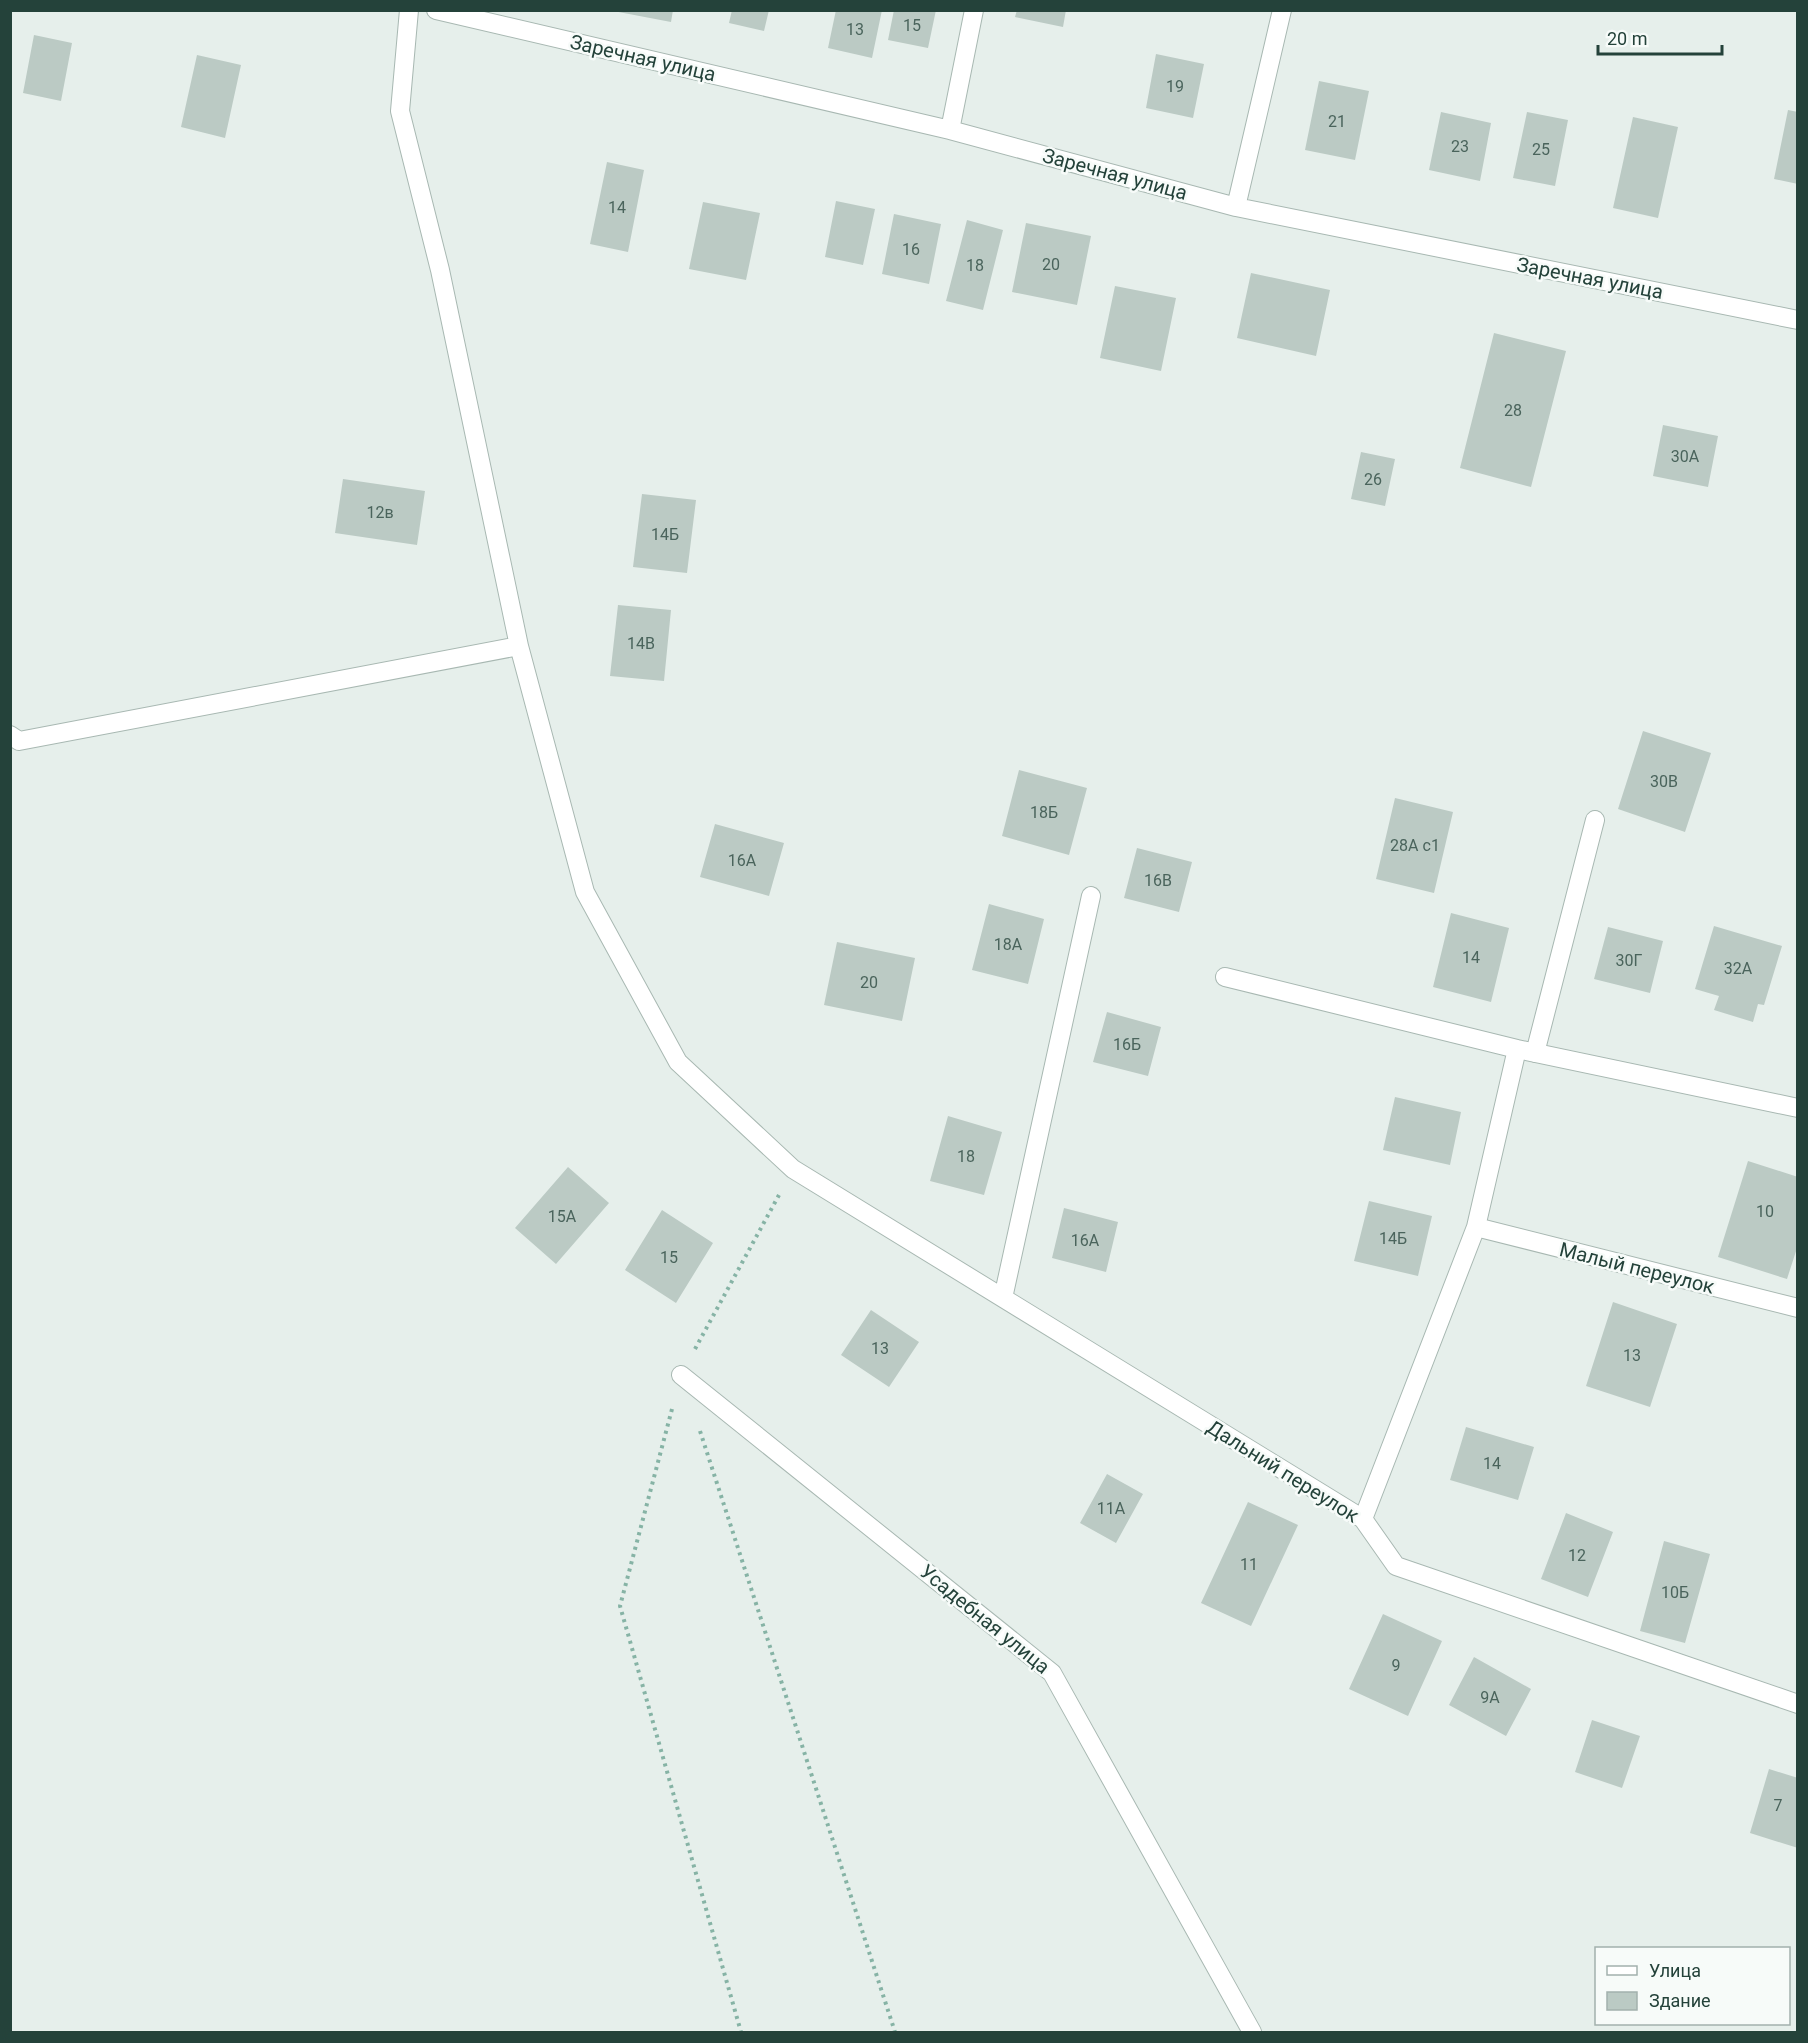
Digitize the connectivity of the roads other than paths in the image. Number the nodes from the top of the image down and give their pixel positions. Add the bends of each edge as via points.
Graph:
1 (409, 10) edge
2 (436, 10) edge
3 (974, 10) edge
4 (1282, 10) edge
5 (950, 130) junction
6 (1236, 207) junction
7 (1797, 320) edge
8 (519, 646) junction
9 (10, 735) edge
10 (1594, 820) dead end
11 (1091, 896) dead end
12 (1226, 977) dead end
13 (1517, 1049) junction
14 (1535, 1053) junction
15 (1797, 1108) edge
16 (1476, 1227) junction
17 (1003, 1298) junction
18 (1797, 1308) edge
19 (681, 1375) road end
20 (1363, 1519) junction
21 (1797, 1704) edge
22 (1252, 2032) edge

1 - 8 street, Дальний переулок via 400,111 440,270
2 - 5 street, Заречная улица
3 - 5 street
4 - 6 street
5 - 6 street, Заречная улица
6 - 7 street, Заречная улица
8 - 9 street via 19,741
8 - 17 street, Дальний переулок via 585,892 678,1062 794,1169
10 - 14 street
11 - 17 street
12 - 13 street
13 - 14 street
13 - 16 street
14 - 15 street
16 - 18 street, Малый переулок
16 - 20 street
17 - 20 street, Дальний переулок
19 - 22 street, Усадебная улица via 1052,1673
20 - 21 street, Дальний переулок via 1396,1566

